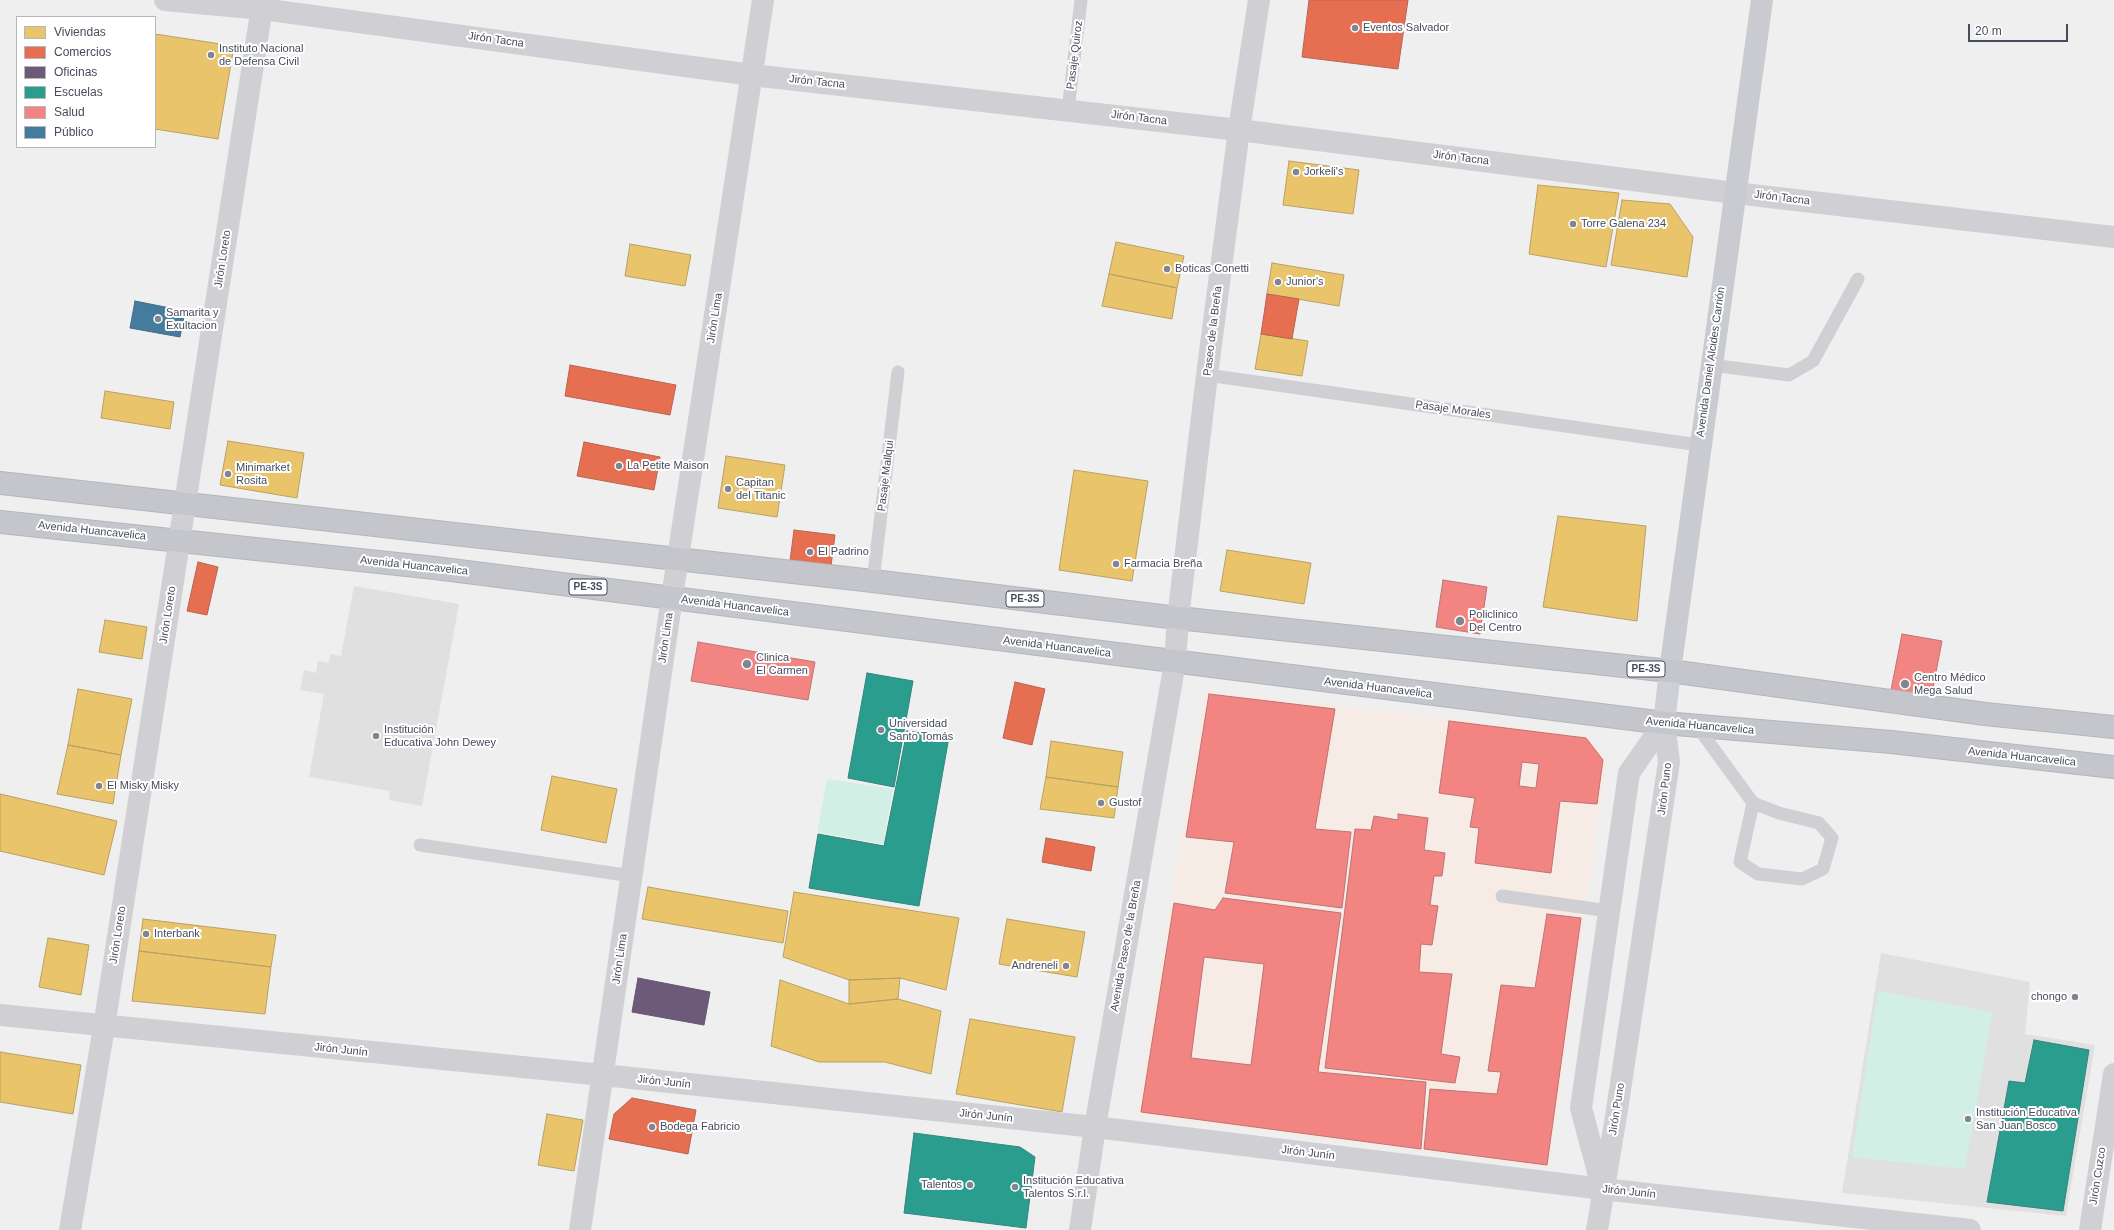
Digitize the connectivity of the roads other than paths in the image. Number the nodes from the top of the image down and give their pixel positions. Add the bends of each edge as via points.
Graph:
1 (164, 0) edge
2 (763, 0) edge
3 (1081, 0) edge
4 (1259, 0) edge
5 (1762, 0) edge
6 (262, 5) edge
7 (752, 75) junction
8 (1068, 110) junction
9 (1239, 130) junction
10 (1735, 193) junction
11 (2114, 237) edge
12 (1858, 279) dead end
13 (1711, 366) junction
14 (898, 372) dead end
15 (1207, 375) junction
16 (1700, 445) junction
17 (0, 483) edge
18 (186, 504) junction
19 (0, 522) edge
20 (180, 541) junction
21 (678, 559) junction
22 (873, 581) junction
23 (672, 597) junction
24 (1178, 618) junction
25 (1175, 662) junction
26 (1670, 671) junction
27 (1664, 723) junction
28 (1697, 726) junction
29 (2114, 727) edge
30 (2114, 767) edge
31 (1753, 803) junction
32 (420, 845) dead end
33 (632, 876) junction
34 (1502, 896) dead end
35 (1609, 912) junction
36 (0, 1015) edge
37 (104, 1027) junction
38 (2114, 1074) edge
39 (603, 1075) junction
40 (1094, 1127) junction
41 (1603, 1189) junction
42 (70, 1230) edge
43 (580, 1230) edge
44 (1080, 1230) edge
45 (1597, 1230) edge
46 (1970, 1230) edge
47 (2090, 1230) edge

1 - 6 street, Jirón Tacna
2 - 7 street, Jirón Lima
3 - 8 lane, Pasaje Quiroz
4 - 9 street, Paseo de la Breña
5 - 10 main road, Avenida Daniel Alcides Carrión
6 - 7 street, Jirón Tacna
6 - 18 street, Jirón Loreto
7 - 8 street, Jirón Tacna
7 - 21 street, Jirón Lima
8 - 9 street, Jirón Tacna
9 - 10 street, Jirón Tacna
9 - 15 street, Paseo de la Breña
10 - 11 street, Jirón Tacna
10 - 13 main road, Avenida Daniel Alcides Carrión
12 - 13 lane via 1813,361 1789,375
13 - 16 main road, Avenida Daniel Alcides Carrión
14 - 22 lane, Pasaje Mallqui
15 - 16 lane, Pasaje Morales
15 - 24 street, Paseo de la Breña
16 - 26 main road, Avenida Daniel Alcides Carrión
17 - 18 highway, PE-3S
18 - 20 street, Jirón Loreto
18 - 21 highway, PE-3S
19 - 20 highway, Avenida Huancavelica / PE-3S
20 - 23 highway, Avenida Huancavelica / PE-3S via 435,568
20 - 37 street, Jirón Loreto
21 - 22 highway, PE-3S
21 - 23 street, Jirón Lima
22 - 24 highway, PE-3S
23 - 25 highway, Avenida Huancavelica / PE-3S
23 - 33 street, Jirón Lima
24 - 25 street, Paseo de la Breña
24 - 26 highway, PE-3S
25 - 27 highway, Avenida Huancavelica / PE-3S
25 - 40 street, Avenida Paseo de la Breña
26 - 27 main road, Avenida Daniel Alcides Carrión
26 - 29 highway, PE-3S via 1985,714
27 - 28 highway, Avenida Huancavelica / PE-3S
27 - 35 street, Jirón Puno via 1629,773
27 - 41 street, Jirón Puno via 1669,762
28 - 30 highway, Avenida Huancavelica / PE-3S via 1891,742
28 - 31 lane
31 - 31 lane via 1779,813 1819,823 1832,838 1823,869 1802,879 1758,874 1740,862
32 - 33 lane
33 - 39 street, Jirón Lima
34 - 35 lane
35 - 41 street, Jirón Puno via 1581,1108
36 - 37 street, Jirón Junín
37 - 39 street, Jirón Junín
37 - 42 street, Jirón Loreto
38 - 47 street, Jirón Cuzco
39 - 40 street, Jirón Junín
39 - 43 street, Jirón Lima
40 - 41 street, Jirón Junín
40 - 44 street, Avenida Paseo de la Breña
41 - 45 street, Jirón Puno
41 - 46 street, Jirón Junín

